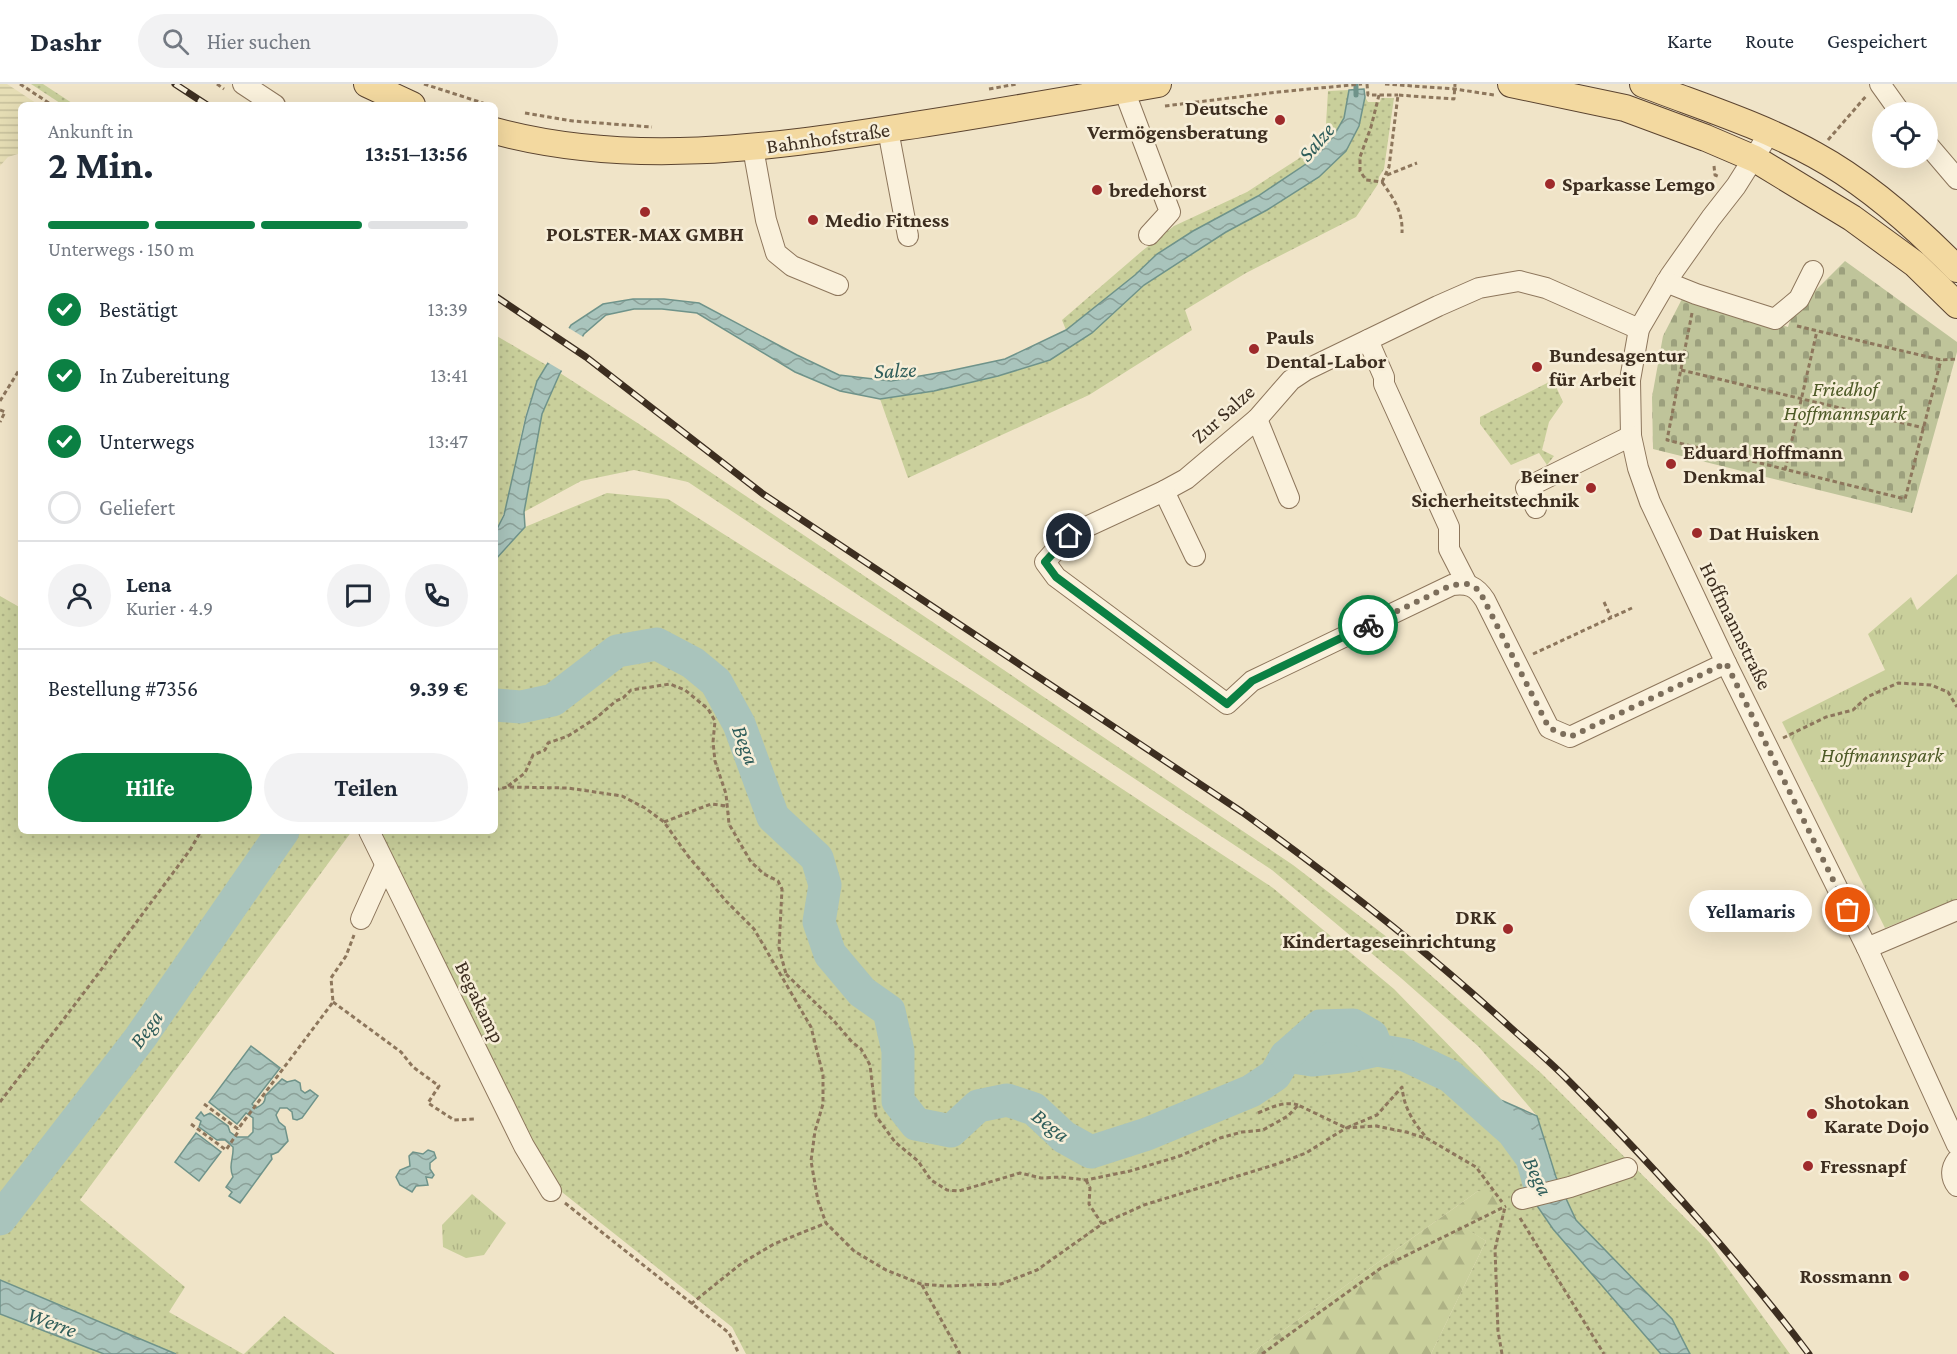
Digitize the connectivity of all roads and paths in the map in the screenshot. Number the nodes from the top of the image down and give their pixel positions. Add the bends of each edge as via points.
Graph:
1 (20, 84) edge
2 (243, 84) edge
3 (367, 84) edge
4 (424, 84) edge
5 (1017, 84) edge
6 (1158, 84) edge
7 (1362, 84) edge
8 (1367, 84) edge
9 (1455, 84) edge
10 (1511, 84) edge
11 (1643, 84) edge
12 (1338, 85) edge
13 (1874, 88) edge
14 (982, 90) dead end
15 (1124, 90) junction
16 (1379, 95) junction
17 (1398, 95) junction
18 (47, 102) edge
19 (270, 102) edge
20 (406, 102) edge
21 (480, 102) edge
22 (1889, 102) edge
23 (516, 112) dead end
24 (656, 128) dead end
25 (888, 130) junction
26 (498, 132) edge
27 (1770, 132) junction
28 (1825, 144) dead end
29 (753, 148) junction
30 (1938, 157) edge
31 (1755, 159) junction
32 (1417, 163) dead end
33 (1387, 175) junction
34 (1957, 179) edge
35 (1382, 182) junction
36 (1402, 233) dead end
37 (1149, 235) dead end
38 (908, 236) dead end
39 (1957, 269) edge
40 (1813, 271) dead end
41 (1666, 282) junction
42 (838, 285) dead end
43 (1696, 294) junction
44 (1957, 305) edge
45 (1775, 319) junction
46 (1639, 329) junction
47 (1818, 331) junction
48 (1368, 340) junction
49 (1957, 359) edge
50 (1941, 360) junction
51 (1680, 370) junction
52 (18, 372) edge
53 (1801, 399) junction
54 (0, 401) edge
55 (0, 410) edge
56 (1257, 419) junction
57 (0, 422) edge
58 (1924, 428) junction
59 (1631, 436) junction
60 (1785, 470) junction
61 (1164, 491) junction
62 (1290, 498) dead end
63 (1536, 508) dead end
64 (1195, 556) dead end
65 (1467, 584) junction
66 (1604, 602) dead end
67 (1632, 608) dead end
68 (1611, 618) junction
69 (1516, 662) junction
70 (1726, 663) junction
71 (1957, 707) edge
72 (1768, 746) junction
73 (507, 787) junction
74 (498, 789) edge
75 (728, 806) junction
76 (664, 822) junction
77 (199, 834) edge
78 (370, 834) edge
79 (385, 866) junction
80 (1957, 910) edge
81 (361, 919) joint
82 (1867, 948) junction
83 (786, 974) junction
84 (784, 979) junction
85 (333, 1002) junction
86 (0, 1102) edge
87 (204, 1104) dead end
88 (1298, 1105) junction
89 (1258, 1113) dead end
90 (476, 1119) dead end
91 (191, 1124) dead end
92 (1346, 1128) junction
93 (238, 1129) junction
94 (1428, 1139) junction
95 (1957, 1145) edge
96 (1957, 1160) edge
97 (1627, 1168) dead end
98 (1086, 1180) junction
99 (1957, 1186) edge
100 (551, 1191) joint
101 (1513, 1203) junction
102 (826, 1222) junction
103 (1102, 1224) junction
104 (921, 1284) junction
105 (691, 1304) junction
106 (739, 1354) edge
107 (960, 1354) edge
108 (1262, 1354) edge
109 (1502, 1354) edge
110 (1604, 1354) edge

1 - 18 path
2 - 19 street
3 - 20 main road
4 - 21 path
5 - 14 path
6 - 15 main road, Bahnhofstraße
7 - 12 path
8 - 16 path via 1368,95
9 - 17 path via 1454,99
10 - 31 main road via 1625,108
11 - 27 main road
13 - 22 street
13 - 28 path
15 - 25 main road, Bahnhofstraße
15 - 37 street via 1170,212
16 - 17 path
16 - 35 path via 1360,158 1360,171 1366,180
17 - 33 path
23 - 24 path via 573,122
25 - 29 main road, Bahnhofstraße
25 - 38 street
26 - 29 main road, Bahnhofstraße via 577,146 644,151
27 - 31 street, Hoffmannstraße
27 - 39 main road via 1857,181 1922,233
29 - 42 street via 776,253 792,266
30 - 34 street
31 - 41 street, Hoffmannstraße
31 - 44 main road via 1915,264
32 - 33 path
33 - 35 path
35 - 36 path via 1402,216
40 - 45 street via 1799,299
41 - 43 street
41 - 46 street, Hoffmannstraße
43 - 45 street
43 - 51 path
45 - 47 path
46 - 48 street, Zur Salze via 1546,288 1519,281 1479,288
46 - 59 street, Hoffmannstraße via 1630,380
47 - 50 path
47 - 53 path
48 - 56 street, Zur Salze via 1291,380
48 - 65 street via 1449,527 1449,549
49 - 50 path
50 - 58 path
51 - 53 path
51 - 60 path via 1667,440
52 - 54 path
53 - 58 path
53 - 60 path
55 - 57 path via 5,412
56 - 61 street, Zur Salze via 1186,479
56 - 62 street
58 - 60 path via 1905,499
59 - 63 street via 1526,488
59 - 70 street, Hoffmannstraße via 1650,502
61 - 64 street
61 - 65 street, Zur Salze via 1069,536 1045,562 1056,577 1227,704 1252,681 1452,585
65 - 69 street via 1479,590
66 - 68 path
67 - 68 path
68 - 69 path
69 - 70 street via 1549,728 1570,737
70 - 72 street, Hoffmannstraße
71 - 72 path via 1948,692 1931,685 1898,683 1867,697 1853,710 1826,717
72 - 82 street, Hoffmannstraße
73 - 74 path
73 - 75 path via 525,773 533,755 545,750 548,743 568,736 631,690 670,684 685,690 708,709 715,721 715,761
73 - 76 path via 568,788 622,796
75 - 76 path via 711,804
75 - 83 path via 729,824 741,848 782,889 779,948
76 - 84 path via 688,856 754,929
77 - 86 path
78 - 79 street, Begakamp
79 - 81 street
79 - 100 street, Begakamp via 524,1146
80 - 82 street
81 - 85 path via 346,956 331,978
82 - 95 street, Hoffmannstraße
83 - 84 path
83 - 98 path via 861,1049 870,1065 876,1116 931,1180 947,1190 959,1191 1020,1173
84 - 102 path via 811,1027 823,1075 822,1104 811,1161
85 - 90 path via 401,1052 413,1067 439,1086 428,1103 454,1120
85 - 93 path
87 - 93 path
88 - 89 path via 1290,1102
88 - 92 path
88 - 98 path via 1288,1116 1263,1130 1231,1135 1170,1159
91 - 93 path via 226,1150
92 - 94 path via 1376,1126
92 - 94 path via 1377,1115 1402,1087 1403,1101 1414,1123
92 - 103 path via 1306,1153 1144,1205
94 - 101 path via 1476,1167
96 - 99 street via 1952,1168
97 - 101 street
98 - 103 path via 1089,1204
100 - 105 path
101 - 108 path via 1381,1268
101 - 109 path via 1495,1249
101 - 110 path
102 - 104 path via 854,1251
102 - 105 path via 774,1244 742,1263
103 - 104 path via 1037,1270 1001,1284
104 - 107 path
105 - 106 path via 729,1333

